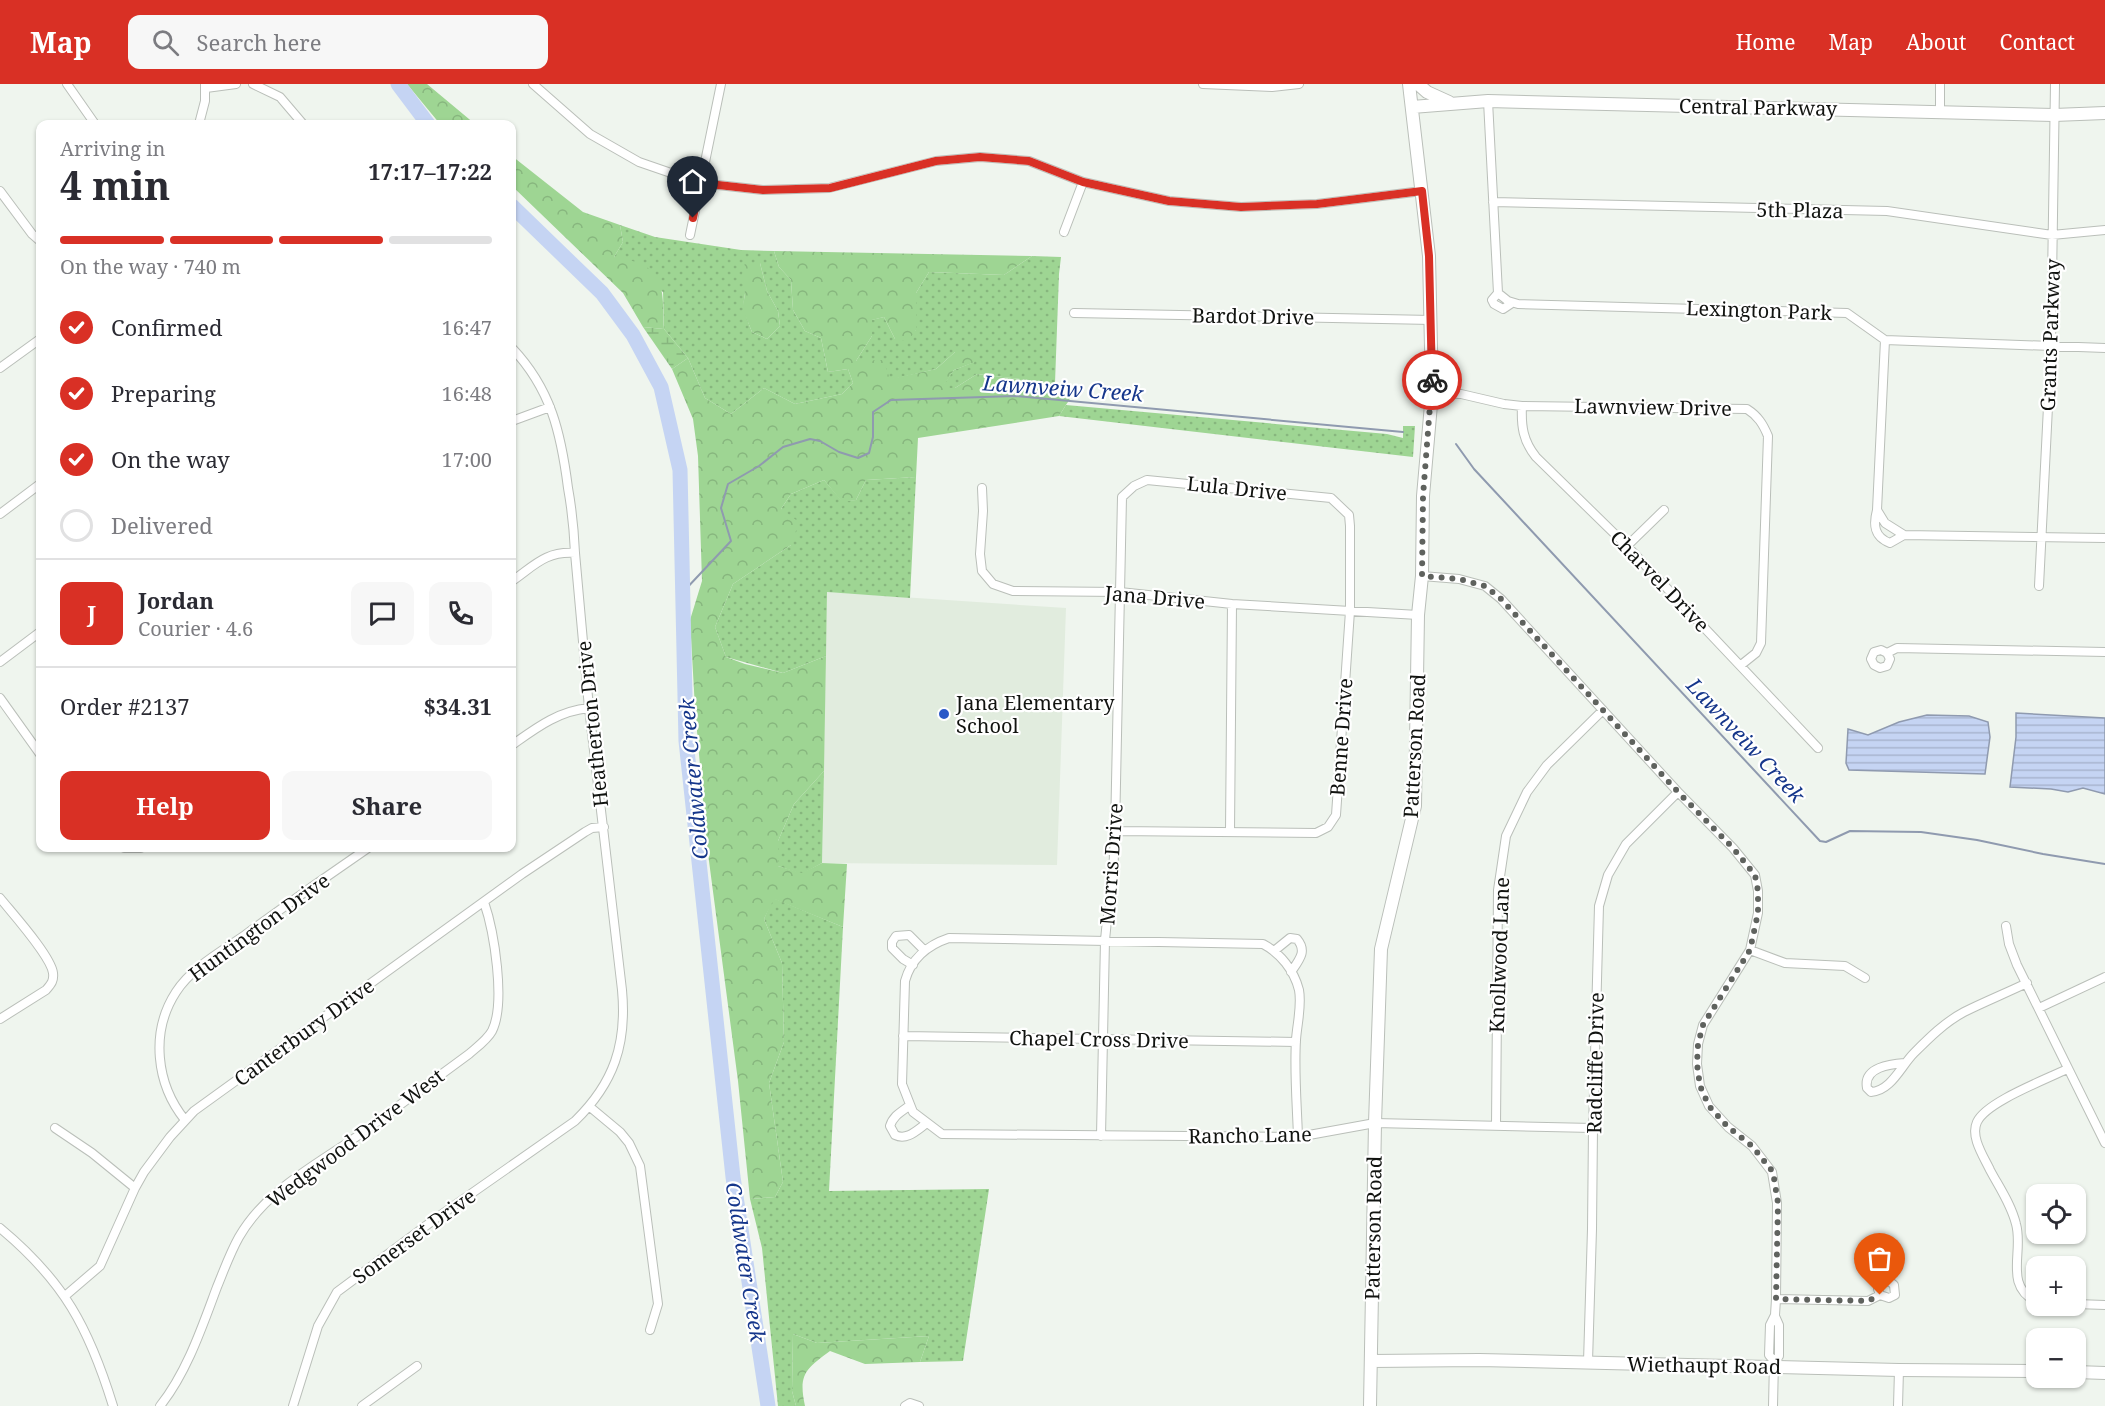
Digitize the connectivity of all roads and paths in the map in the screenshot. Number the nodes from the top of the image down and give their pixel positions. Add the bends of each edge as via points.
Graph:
1 (67, 84) edge
2 (236, 84) edge
3 (253, 84) edge
4 (533, 84) edge
5 (721, 84) edge
6 (1203, 84) edge
7 (1299, 84) edge
8 (1409, 84) edge
9 (1418, 84) edge
10 (1940, 84) edge
11 (2055, 84) edge
12 (205, 86) edge
13 (1488, 101) junction
14 (1453, 103) junction
15 (1412, 107) junction
16 (1941, 111) junction
17 (2105, 113) edge
18 (2054, 115) junction
19 (92, 120) edge
20 (200, 120) edge
21 (300, 120) edge
22 (1083, 182) junction
23 (700, 183) junction
24 (0, 191) edge
25 (1422, 191) junction
26 (1493, 202) junction
27 (2105, 230) edge
28 (1064, 232) dead end
29 (690, 235) dead end
30 (2052, 235) junction
31 (36, 238) edge
32 (1074, 313) dead end
33 (1432, 320) junction
34 (1885, 340) junction
35 (36, 342) edge
36 (2051, 347) junction
37 (2105, 348) edge
38 (516, 353) edge
39 (0, 368) edge
40 (1432, 393) junction
41 (1522, 406) junction
42 (550, 407) junction
43 (516, 420) edge
44 (36, 487) edge
45 (982, 488) dead end
46 (1665, 510) dead end
47 (1877, 510) junction
48 (0, 514) edge
49 (1904, 535) junction
50 (2041, 536) junction
51 (2105, 538) edge
52 (1627, 546) junction
53 (575, 553) junction
54 (1422, 576) junction
55 (516, 578) edge
56 (2039, 586) dead end
57 (1120, 592) junction
58 (1232, 604) junction
59 (1350, 611) junction
60 (1418, 615) junction
61 (36, 635) edge
62 (2105, 652) edge
63 (1887, 653) dead end
64 (0, 662) edge
65 (1741, 665) junction
66 (0, 698) edge
67 (589, 708) junction
68 (1603, 710) junction
69 (516, 742) edge
70 (36, 748) edge
71 (1818, 748) dead end
72 (1678, 792) junction
73 (603, 827) junction
74 (1115, 831) junction
75 (1230, 831) junction
76 (362, 852) edge
77 (0, 898) edge
78 (484, 902) junction
79 (2006, 926) dead end
80 (1105, 940) junction
81 (924, 950) junction
82 (1750, 950) junction
83 (1274, 951) junction
84 (913, 965) junction
85 (1292, 972) junction
86 (2105, 977) edge
87 (1865, 978) dead end
88 (2027, 983) junction
89 (2039, 1008) junction
90 (0, 1019) edge
91 (903, 1036) junction
92 (1104, 1039) junction
93 (1296, 1042) junction
94 (1905, 1063) junction
95 (2067, 1069) junction
96 (590, 1107) junction
97 (911, 1109) junction
98 (185, 1120) junction
99 (927, 1123) junction
100 (1375, 1123) junction
101 (1496, 1126) junction
102 (55, 1128) dead end
103 (1593, 1128) junction
104 (1101, 1136) junction
105 (1298, 1137) junction
106 (2105, 1143) edge
107 (135, 1188) junction
108 (0, 1228) edge
109 (1880, 1295) dead end
110 (65, 1296) junction
111 (2026, 1296) edge
112 (1776, 1299) junction
113 (2086, 1304) edge
114 (2105, 1305) edge
115 (650, 1330) dead end
116 (1371, 1360) junction
117 (1588, 1362) junction
118 (1774, 1364) junction
119 (417, 1366) dead end
120 (1899, 1370) junction
121 (2026, 1371) edge
122 (2086, 1372) edge
123 (2105, 1373) edge
124 (113, 1406) edge
125 (160, 1406) edge
126 (293, 1406) edge
127 (362, 1406) edge
128 (904, 1406) edge
129 (919, 1406) edge
130 (1370, 1406) edge
131 (1773, 1406) edge
132 (1899, 1406) edge

1 - 19 street
2 - 12 street
3 - 21 street via 280,97
4 - 23 street via 590,134 639,162
5 - 23 street
6 - 7 street
8 - 15 street, Patterson Road
9 - 14 street via 1427,93
10 - 16 street
11 - 18 street, Grants Parkway
12 - 20 street
13 - 14 street, Central Parkway
13 - 16 street, Central Parkway
13 - 26 street
14 - 15 street, Central Parkway
15 - 25 street, Patterson Road
16 - 18 street, Central Parkway
17 - 18 street, Central Parkway
18 - 30 street, Grants Parkway
22 - 23 street via 1029,161 980,157 936,161 830,188 763,190
22 - 25 street via 1169,201 1241,207 1317,204
22 - 28 street
23 - 29 street
24 - 31 street
25 - 33 street, Patterson Road
26 - 30 street, 5th Plaza via 1887,211
26 - 34 street, Lexington Park via 1498,292 1512,303 1847,313
27 - 30 street, 5th Plaza
30 - 36 street, Grants Parkway
32 - 33 street, Bardot Drive
33 - 40 street, Patterson Road
34 - 36 street
34 - 47 street
35 - 39 street
36 - 37 street
36 - 50 street, Grants Parkway
38 - 42 street, Heatherton Drive
40 - 41 street, Lawnview Drive via 1461,394
40 - 54 street, Patterson Road via 1423,496
41 - 52 street, Charvel Drive via 1521,421 1528,446
41 - 65 street, Lawnview Drive via 1748,409 1760,419 1768,436 1761,643 1756,653
42 - 43 street
42 - 53 street, Heatherton Drive via 564,460
44 - 48 street
45 - 57 street, Jana Drive via 980,554 982,571 993,585 1013,591
46 - 52 street
47 - 49 street via 1885,523
47 - 49 street via 1874,525 1879,536 1890,543
49 - 50 street
50 - 51 street
50 - 56 street, Grants Parkway
52 - 65 street, Charvel Drive
53 - 55 street via 561,552 542,559
53 - 67 street, Heatherton Drive
54 - 60 street, Patterson Road
54 - 68 street via 1485,586
57 - 58 street, Jana Drive
57 - 59 street, Lula Drive via 1122,497 1147,480 1331,498 1349,515
57 - 74 street, Morris Drive
58 - 59 street, Jana Drive
58 - 75 street
59 - 60 street, Jana Drive
59 - 75 street, Benne Drive via 1336,815 1328,827 1316,833
60 - 100 street, Patterson Road via 1415,806 1381,949
61 - 64 street
62 - 63 street via 1898,648
65 - 71 street, Charvel Drive
66 - 70 street
67 - 69 street via 554,717
67 - 73 street, Heatherton Drive
68 - 72 street
68 - 101 street, Knollwood Lane via 1547,765 1527,792 1506,836 1498,890
72 - 82 street via 1755,875 1758,913
72 - 103 street, Radcliffe Drive via 1626,844 1608,875 1599,906
73 - 78 street, Canterbury Drive via 585,832
73 - 96 street, Heatherton Drive via 624,1022 615,1065
74 - 75 street, Benne Drive
74 - 80 street, Morris Drive via 1112,900
76 - 98 street, Huntington Drive via 215,956 183,982 175,994 158,1044 171,1097
77 - 90 street via 48,959 54,976 46,990
78 - 98 street, Canterbury Drive
78 - 125 street, Wedgwood Drive West via 494,937 498,985 499,1002 492,1031 469,1054 272,1196 259,1210 234,1246 186,1363
79 - 88 street via 2009,944
80 - 81 street via 949,938
80 - 83 street via 1263,944
80 - 92 street, Morris Drive
81 - 84 street
81 - 84 street via 909,935 896,936 892,948
82 - 87 street via 1785,963 1845,966
82 - 112 street via 1703,1025 1697,1064 1700,1086 1709,1106 1752,1146 1773,1172 1778,1203
83 - 85 street
83 - 85 street via 1290,938 1297,939 1303,953
84 - 91 street via 905,981
85 - 93 street via 1300,1001
86 - 89 street
88 - 89 street
88 - 94 street via 1963,1013 1931,1036
89 - 95 street
91 - 92 street, Chapel Cross Drive
91 - 97 street via 902,1084
92 - 93 street, Chapel Cross Drive
92 - 104 street, Morris Drive
93 - 105 street
94 - 94 street via 1874,1071 1867,1088 1871,1092 1886,1087
95 - 106 street
95 - 111 street via 1993,1105 1980,1117 1975,1130 1978,1145 2013,1212 2019,1240 2016,1268
96 - 115 street via 620,1132 640,1166 658,1304
96 - 126 street, Somerset Drive via 337,1292 318,1326
97 - 99 street, Rancho Lane
97 - 99 street via 897,1114 892,1121 890,1126 895,1135 909,1136
98 - 107 street, Canterbury Drive
99 - 104 street, Rancho Lane via 942,1134
100 - 101 street, Rancho Lane
100 - 105 street, Rancho Lane
100 - 116 street, Patterson Road
101 - 103 street, Rancho Lane
102 - 107 street
103 - 117 street, Radcliffe Drive
104 - 105 street, Rancho Lane
107 - 110 street, Canterbury Drive via 100,1266
108 - 110 street via 32,1256
109 - 112 street via 1868,1301
110 - 124 street via 95,1351
112 - 118 street via 1779,1356
113 - 114 street
116 - 117 street, Wiethaupt Road
116 - 130 street, Patterson Road
117 - 118 street, Wiethaupt Road
118 - 120 street, Wiethaupt Road
118 - 131 street
119 - 127 street
120 - 121 street, Wiethaupt Road
120 - 132 street
122 - 123 street
128 - 129 street

